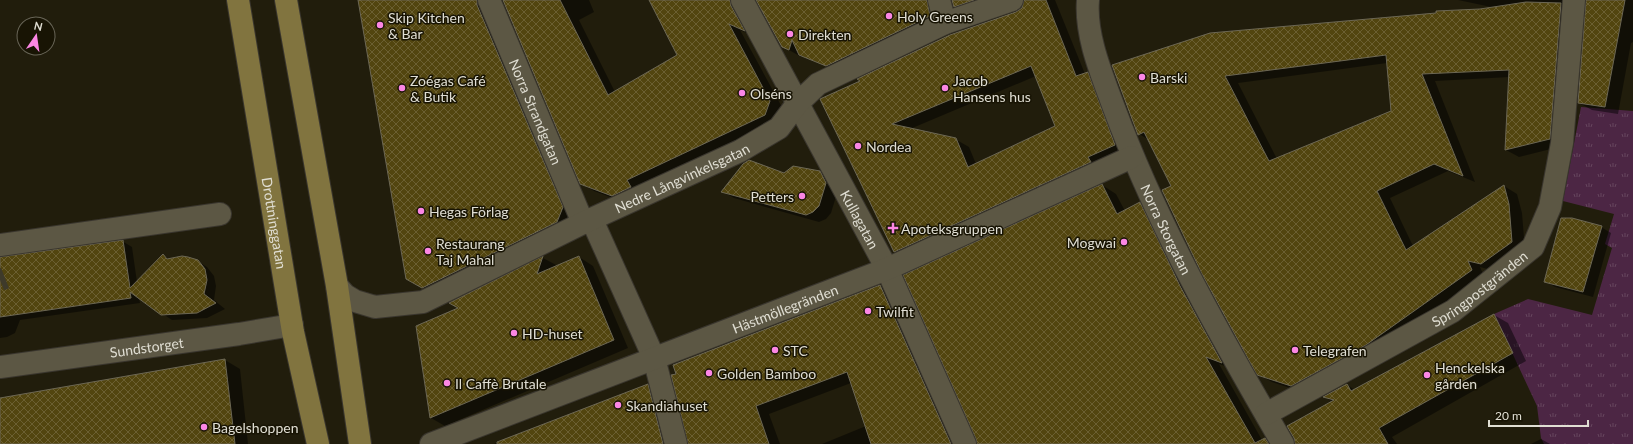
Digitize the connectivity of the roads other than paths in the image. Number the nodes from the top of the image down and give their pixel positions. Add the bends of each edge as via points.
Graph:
1 (238, 0) edge
2 (286, 0) edge
3 (489, 0) edge
4 (742, 0) edge
5 (939, 0) edge
6 (1012, 0) edge
7 (1088, 0) edge
8 (1574, 0) edge
9 (945, 23) junction
10 (798, 104) junction
11 (1132, 156) junction
12 (220, 214) dead end
13 (587, 221) junction
14 (0, 245) edge
15 (887, 269) junction
16 (337, 286) junction
17 (292, 325) junction
18 (654, 358) junction
19 (0, 367) edge
20 (1266, 414) junction
21 (318, 444) edge
22 (360, 444) edge
23 (431, 444) edge
24 (676, 444) edge
25 (965, 444) edge
26 (1283, 444) edge

1 - 17 main road, Drottninggatan
2 - 16 main road
3 - 13 street, Norra Strandgatan
4 - 10 street, Kullagatan
5 - 9 street
6 - 9 street, Nedre Långvinkelsgatan
7 - 11 street, Norra Storgatan via 1087,8 1096,58
8 - 20 street, Springpostgränden via 1562,143 1550,207 1533,247 1453,311
9 - 10 street, Nedre Långvinkelsgatan via 818,84
10 - 13 street, Nedre Långvinkelsgatan via 779,128 740,151
10 - 15 street, Kullagatan
11 - 15 street, Hästmöllegränden
11 - 20 street, Norra Storgatan via 1196,291
12 - 14 street
13 - 16 street, Nedre Långvinkelsgatan via 423,302 375,306 355,301
13 - 18 street, Norra Strandgatan
15 - 18 street, Hästmöllegränden
15 - 25 street, Kullagatan
16 - 22 main road
17 - 19 street, Sundstorget
17 - 21 main road, Drottninggatan
18 - 23 street, Hästmöllegränden
18 - 24 street, Norra Strandgatan
20 - 26 street, Norra Storgatan

